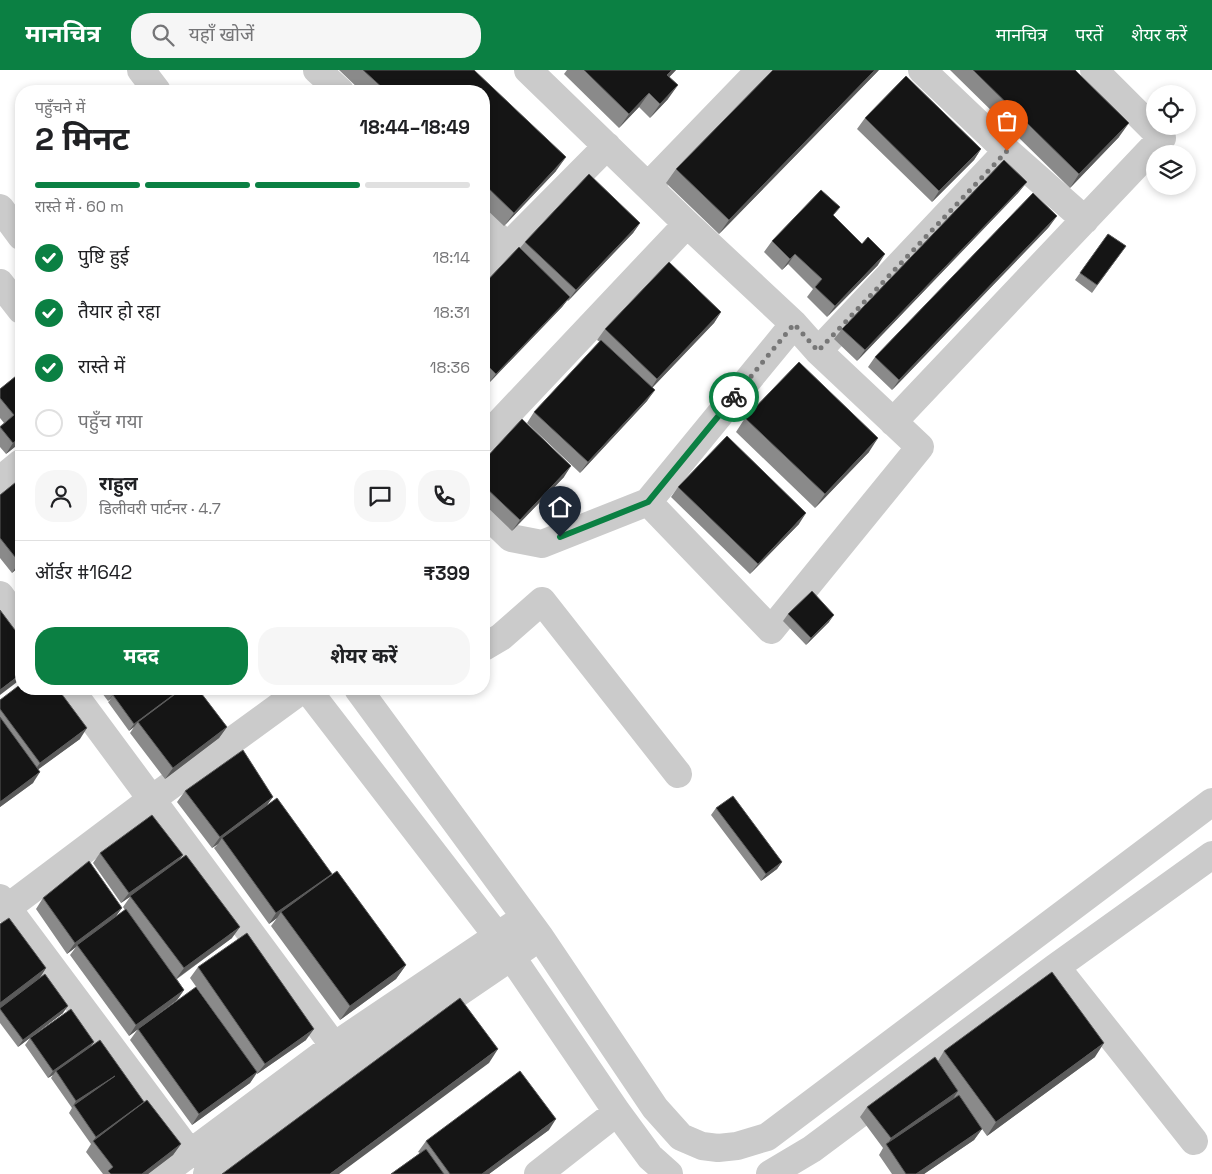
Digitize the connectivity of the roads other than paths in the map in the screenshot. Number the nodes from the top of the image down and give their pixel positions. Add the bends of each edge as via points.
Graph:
1 (141, 70) edge
2 (318, 70) edge
3 (760, 70) edge
4 (922, 70) edge
5 (1094, 70) edge
6 (536, 73) edge
7 (152, 85) edge
8 (334, 85) edge
9 (607, 146) junction
10 (1007, 151) junction
11 (648, 186) junction
12 (0, 208) edge
13 (1085, 220) junction
14 (687, 224) junction
15 (15, 228) edge
16 (490, 230) edge
17 (507, 246) junction
18 (490, 264) edge
19 (0, 283) edge
20 (15, 302) edge
21 (794, 324) junction
22 (818, 351) junction
23 (893, 422) junction
24 (490, 433) edge
25 (15, 468) edge
26 (0, 480) edge
27 (648, 502) junction
28 (490, 518) edge
29 (0, 595) edge
30 (15, 616) edge
31 (490, 643) edge
32 (75, 695) edge
33 (295, 695) edge
34 (313, 695) edge
35 (362, 695) edge
36 (678, 774) dead end
37 (152, 798) junction
38 (1212, 802) edge
39 (1212, 855) edge
40 (4, 903) edge
41 (533, 927) junction
42 (505, 947) junction
43 (1056, 967) junction
44 (334, 1046) junction
45 (617, 1112) junction
46 (1194, 1141) dead end
47 (190, 1152) junction
48 (162, 1174) edge
49 (207, 1174) edge
50 (538, 1174) edge
51 (669, 1174) edge
52 (770, 1174) edge

1 - 7 street
2 - 8 street
3 - 11 street
4 - 10 street
5 - 13 street via 1162,138
6 - 9 street
9 - 11 street
9 - 17 street
10 - 13 street
10 - 22 street
11 - 14 street
12 - 15 street
13 - 23 street
14 - 21 street
14 - 24 street
16 - 17 street
17 - 18 street
19 - 20 street
21 - 22 street
21 - 27 street
22 - 23 street
23 - 27 street via 920,447 771,630
25 - 26 street
27 - 28 street via 542,544 511,538
29 - 30 street
31 - 36 street via 542,601
32 - 37 street
33 - 37 street
34 - 42 street
35 - 41 street
37 - 40 street
37 - 44 street
38 - 41 street via 767,1137 736,1146 702,1146 681,1137 655,1108
39 - 43 street
40 - 47 street
41 - 42 street
42 - 44 street
42 - 45 street
42 - 49 street
43 - 46 street
43 - 52 street via 812,1149
44 - 47 street
45 - 50 street
45 - 51 street via 650,1157
47 - 48 street

